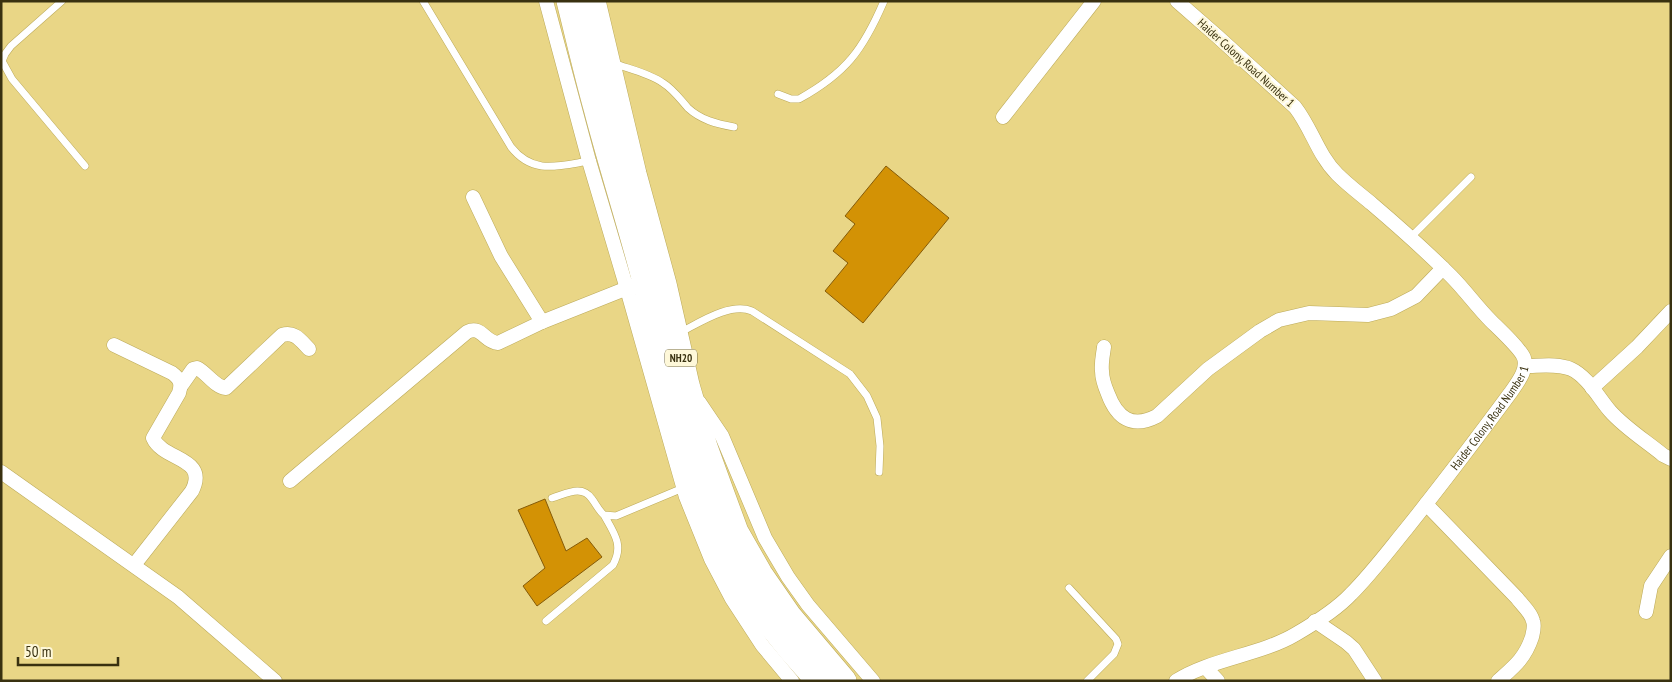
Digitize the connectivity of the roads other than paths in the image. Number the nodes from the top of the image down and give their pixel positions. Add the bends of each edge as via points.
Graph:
1 (62, 1) edge
2 (423, 1) edge
3 (546, 1) edge
4 (570, 1) edge
5 (593, 1) edge
6 (884, 1) edge
7 (1094, 1) edge
8 (1177, 1) edge
9 (608, 61) junction
10 (778, 94) dead end
11 (1003, 117) dead end
12 (734, 127) dead end
13 (589, 162) junction
14 (85, 166) dead end
15 (1471, 177) dead end
16 (473, 197) dead end
17 (1410, 238) junction
18 (1443, 268) junction
19 (644, 281) junction
20 (1671, 311) edge
21 (542, 322) junction
22 (676, 334) junction
23 (114, 345) dead end
24 (1104, 347) dead end
25 (309, 349) dead end
26 (1525, 366) junction
27 (687, 385) junction
28 (182, 386) junction
29 (1592, 388) junction
30 (1671, 459) edge
31 (1, 472) edge
32 (879, 472) dead end
33 (290, 481) dead end
34 (683, 488) junction
35 (552, 498) dead end
36 (1426, 504) junction
37 (604, 515) junction
38 (1671, 556) edge
39 (134, 565) junction
40 (1069, 588) dead end
41 (1646, 612) dead end
42 (546, 621) dead end
43 (1315, 621) junction
44 (1206, 668) junction
45 (275, 681) edge
46 (792, 681) edge
47 (819, 681) edge
48 (844, 681) edge
49 (873, 681) edge
50 (1087, 681) edge
51 (1176, 681) edge
52 (1218, 681) edge
53 (1375, 681) edge
54 (1498, 681) edge

1 - 14 lane via 11,46 2,61 12,79
2 - 13 lane via 519,158 539,167
3 - 13 street
4 - 19 highway, NH20
5 - 9 highway, NH20
6 - 10 lane via 867,38 849,64 799,99
7 - 11 street
8 - 17 street, Haider Colony, Road Number 1 via 1290,102 1306,121 1319,152 1328,164
9 - 12 lane via 661,81 699,116
9 - 19 highway, NH20 via 634,174
13 - 19 street
15 - 17 lane
16 - 21 street via 501,256
17 - 18 street, Haider Colony, Road Number 1
18 - 24 street via 1416,296 1391,308 1368,315 1309,313 1279,320 1208,368 1157,416 1148,420 1129,420 1114,408 1102,371
18 - 26 street, Haider Colony, Road Number 1 via 1518,350
19 - 21 street
19 - 22 highway, NH20
19 - 34 street
19 - 47 highway, NH20 via 686,446 721,540 751,597 777,634
20 - 29 street
21 - 33 street via 498,343 490,342 478,331 467,332
22 - 27 highway, NH20
22 - 32 lane via 724,311 743,307 850,374 867,396 877,418
23 - 28 street via 172,373
25 - 28 street via 295,335 282,335 226,388 197,368 192,369
26 - 29 street via 1566,367 1579,374
26 - 36 street, Haider Colony, Road Number 1 via 1511,392
27 - 48 highway, NH20 via 705,447 736,532 789,616
27 - 49 street via 722,436 764,538 788,577
28 - 39 street via 152,438 155,444 194,469 196,484
29 - 30 street via 1620,420
31 - 39 street
34 - 37 lane via 616,516
34 - 46 street via 710,559 732,599
35 - 37 lane via 581,490 590,495
36 - 43 street, Haider Colony, Road Number 1 via 1351,594
36 - 54 street via 1517,598 1534,621 1534,631 1525,654
37 - 42 lane via 616,539 618,556 613,565
38 - 41 street via 1651,586
39 - 45 street via 178,597
40 - 50 lane via 1118,644 1114,654
43 - 44 street, Haider Colony, Road Number 1 via 1276,644
43 - 53 street via 1354,649
44 - 51 street, Haider Colony, Road Number 1
44 - 52 street

